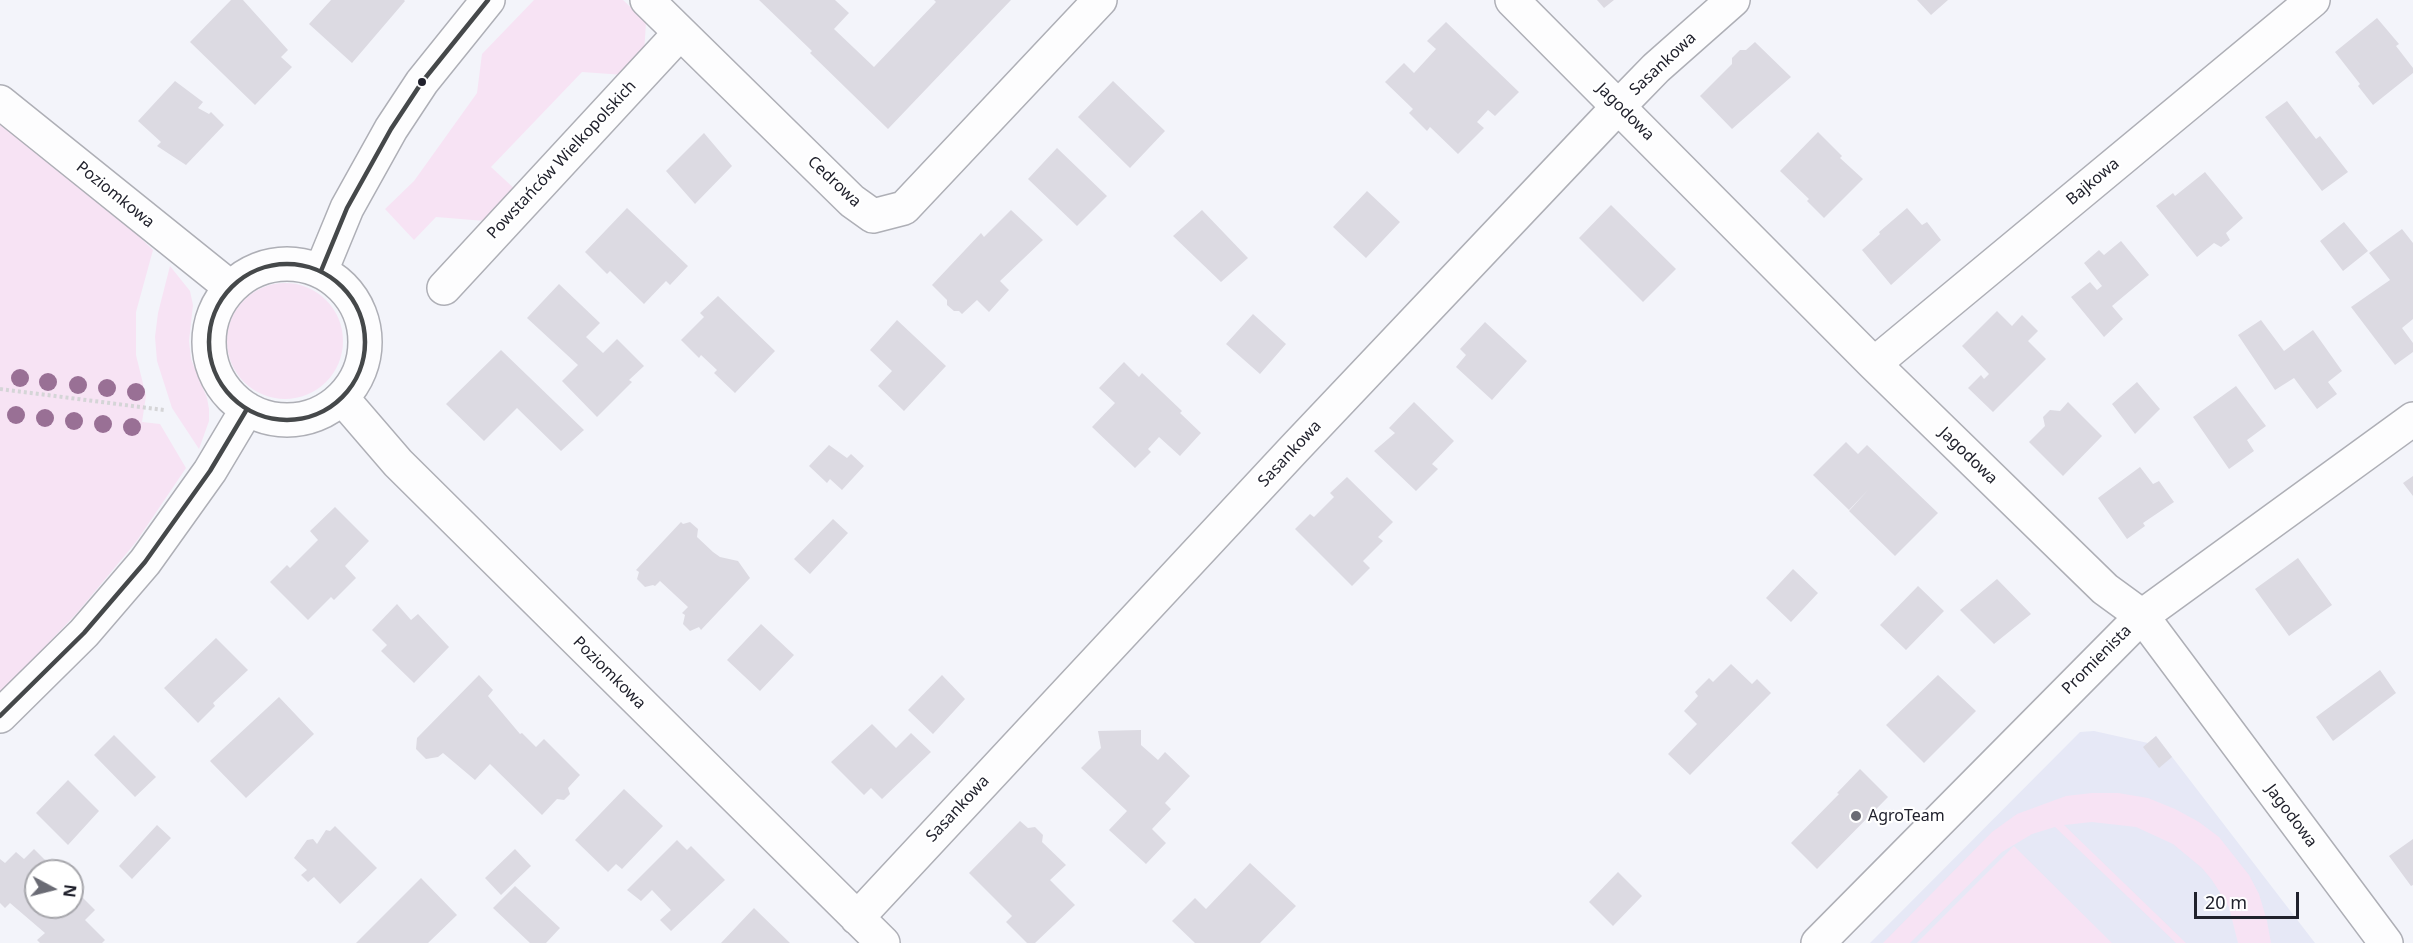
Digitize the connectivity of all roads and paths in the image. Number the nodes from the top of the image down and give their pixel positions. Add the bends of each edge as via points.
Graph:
1 (488, 0) edge
2 (647, 0) edge
3 (1100, 0) edge
4 (1512, 0) edge
5 (1733, 0) edge
6 (2313, 0) edge
7 (680, 33) junction
8 (0, 102) edge
9 (1619, 106) junction
10 (321, 271) junction
11 (230, 287) junction
12 (444, 288) dead end
13 (1874, 364) junction
14 (0, 389) edge
15 (342, 398) junction
16 (246, 409) junction
17 (164, 410) dead end
18 (2413, 419) edge
19 (2142, 616) junction
20 (0, 716) edge
21 (857, 918) junction
22 (883, 943) edge
23 (1818, 943) edge
24 (2386, 943) edge

1 - 10 street via 422,82 391,129 347,208
2 - 7 street, Cedrowa
3 - 7 street, Cedrowa via 904,208 873,216 852,201
4 - 9 street, Jagodowa
5 - 9 street, Sasankowa
6 - 13 street, Bajkowa
7 - 12 street, Powstańców Wielkopolskich
8 - 11 street, Poziomkowa
9 - 13 street, Jagodowa
9 - 21 street, Sasankowa
10 - 11 street via 303,264 283,263 263,267
10 - 15 street via 342,285 352,298 365,329 365,354 357,378
11 - 16 street via 217,306 210,328 209,352 228,394
13 - 19 street, Jagodowa via 2105,589
14 - 17 path
15 - 16 street via 326,410 286,421
15 - 21 street, Poziomkowa via 398,463
16 - 20 street via 210,471 145,562 84,633
18 - 19 street, Promienista
19 - 23 street, Promienista
19 - 24 street, Jagodowa
21 - 22 street, Poziomkowa

